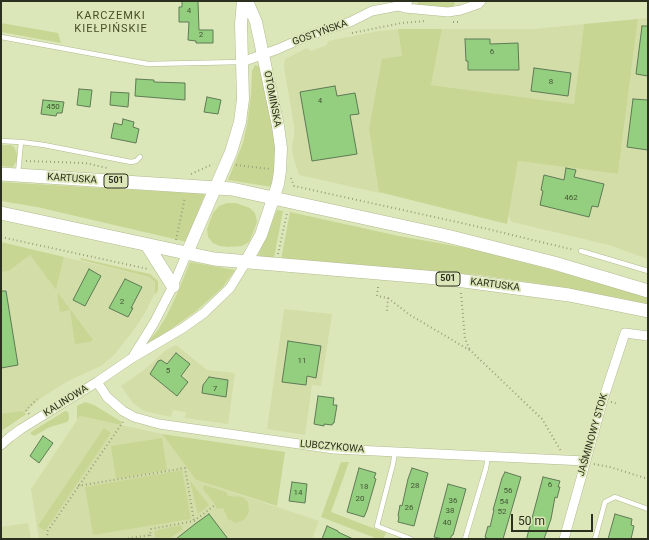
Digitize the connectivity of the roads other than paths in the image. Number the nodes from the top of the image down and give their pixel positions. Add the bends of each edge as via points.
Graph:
1 (243, 1) edge
2 (247, 1) edge
3 (408, 1) edge
4 (482, 1) edge
5 (398, 6) junction
6 (1, 37) edge
7 (264, 54) junction
8 (242, 62) junction
9 (1, 141) edge
10 (21, 142) junction
11 (140, 157) dead end
12 (1, 174) edge
13 (18, 175) junction
14 (215, 188) junction
15 (274, 198) junction
16 (1, 213) edge
17 (147, 245) junction
18 (581, 251) road end
19 (187, 253) junction
20 (246, 262) junction
21 (648, 271) edge
22 (173, 286) junction
23 (648, 291) edge
24 (648, 311) edge
25 (648, 336) edge
26 (132, 358) junction
27 (97, 382) junction
28 (1, 446) edge
29 (395, 452) junction
30 (488, 456) junction
31 (585, 461) junction
32 (648, 509) edge
33 (411, 539) edge
34 (465, 539) edge
35 (564, 539) edge
36 (595, 539) edge

1 - 8 street
2 - 7 street, OTOMIŃSKA via 256,22
3 - 5 street, GOSTYŃSKA
4 - 5 street, GOSTYŃSKA via 461,10 448,12
5 - 7 street, GOSTYŃSKA via 372,12
6 - 8 lane via 148,64
7 - 8 street, GOSTYŃSKA
7 - 15 street, OTOMIŃSKA via 281,148 280,171
8 - 14 street via 243,99 240,122
9 - 10 lane
10 - 11 lane via 131,162
10 - 13 lane
12 - 13 main road, KARTUSKA / 501
13 - 14 main road, KARTUSKA / 501
14 - 15 main road, 501
14 - 19 street
15 - 20 street, OTOMIŃSKA via 261,235
15 - 23 main road, 501 via 447,236 554,263
16 - 17 main road, 501
17 - 19 main road, 501
17 - 22 main road
18 - 21 lane
19 - 20 main road, 501
19 - 22 street, KALINOWA
20 - 24 main road, KARTUSKA / 501 via 449,279 569,295
20 - 26 street, KALINOWA via 232,285 204,313
22 - 26 street, KALINOWA
25 - 31 street, JAŚMINOWY STOK via 625,332
26 - 27 street, KALINOWA
27 - 28 street, KALINOWA via 10,436
27 - 29 street, LUBCZYKOWA via 123,411 159,424 334,449
29 - 30 street, LUBCZYKOWA
29 - 33 lane via 377,526
30 - 31 street, LUBCZYKOWA
30 - 34 lane
31 - 35 street, JAŚMINOWY STOK
32 - 36 lane via 615,497 606,502

